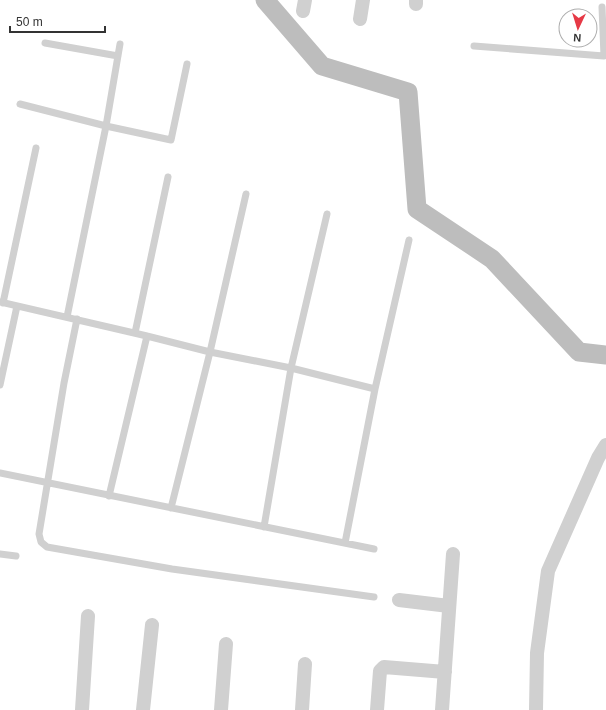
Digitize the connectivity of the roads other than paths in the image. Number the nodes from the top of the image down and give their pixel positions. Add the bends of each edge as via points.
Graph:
1 (265, 0) edge
2 (363, 0) edge
3 (603, 4) edge
4 (360, 18) dead end
5 (45, 43) dead end
6 (120, 44) dead end
7 (474, 46) dead end
8 (118, 56) junction
9 (187, 64) dead end
10 (20, 104) dead end
11 (106, 126) junction
12 (36, 148) dead end
13 (168, 177) dead end
14 (246, 194) dead end
15 (327, 214) dead end
16 (409, 240) dead end
17 (1, 303) edge
18 (17, 306) junction
19 (67, 317) junction
20 (77, 319) junction
21 (135, 333) junction
22 (147, 336) junction
23 (210, 352) junction
24 (606, 355) edge
25 (291, 368) junction
26 (0, 385) edge
27 (375, 389) junction
28 (606, 445) edge
29 (0, 473) edge
30 (47, 483) junction
31 (109, 496) junction
32 (171, 508) junction
33 (264, 527) junction
34 (345, 543) junction
35 (374, 549) dead end
36 (0, 554) edge
37 (453, 554) dead end
38 (16, 556) dead end
39 (374, 597) dead end
40 (399, 600) dead end
41 (449, 606) junction
42 (88, 616) dead end
43 (152, 625) dead end
44 (226, 644) dead end
45 (305, 664) dead end
46 (445, 672) junction
47 (82, 710) edge
48 (143, 710) edge
49 (221, 710) edge
50 (302, 710) edge
51 (377, 710) edge
52 (442, 710) edge
53 (536, 710) edge

1 - 24 street via 322,66 408,92 417,209 492,259 579,352
2 - 4 street
3 - 7 lane via 604,56
5 - 8 lane
6 - 8 lane
8 - 11 lane
9 - 11 lane via 170,140
10 - 11 lane
11 - 19 lane
12 - 17 lane
13 - 21 lane
14 - 23 lane
15 - 25 lane
16 - 27 lane
17 - 18 lane
18 - 19 lane
18 - 26 lane
19 - 20 lane
20 - 21 lane
20 - 30 lane
21 - 22 lane
22 - 23 lane
22 - 31 lane
23 - 25 lane
23 - 32 lane
25 - 27 lane
25 - 33 lane
27 - 34 lane
28 - 53 street via 548,571 538,653
29 - 30 lane
30 - 31 lane
30 - 39 lane via 39,534 41,542 47,547 172,569
31 - 32 lane
32 - 33 lane
33 - 34 lane
34 - 35 lane
36 - 38 lane
37 - 41 street
40 - 41 street
41 - 46 street
42 - 47 street
43 - 48 street
44 - 49 street
45 - 50 street
46 - 51 street via 384,667 380,671
46 - 52 street

